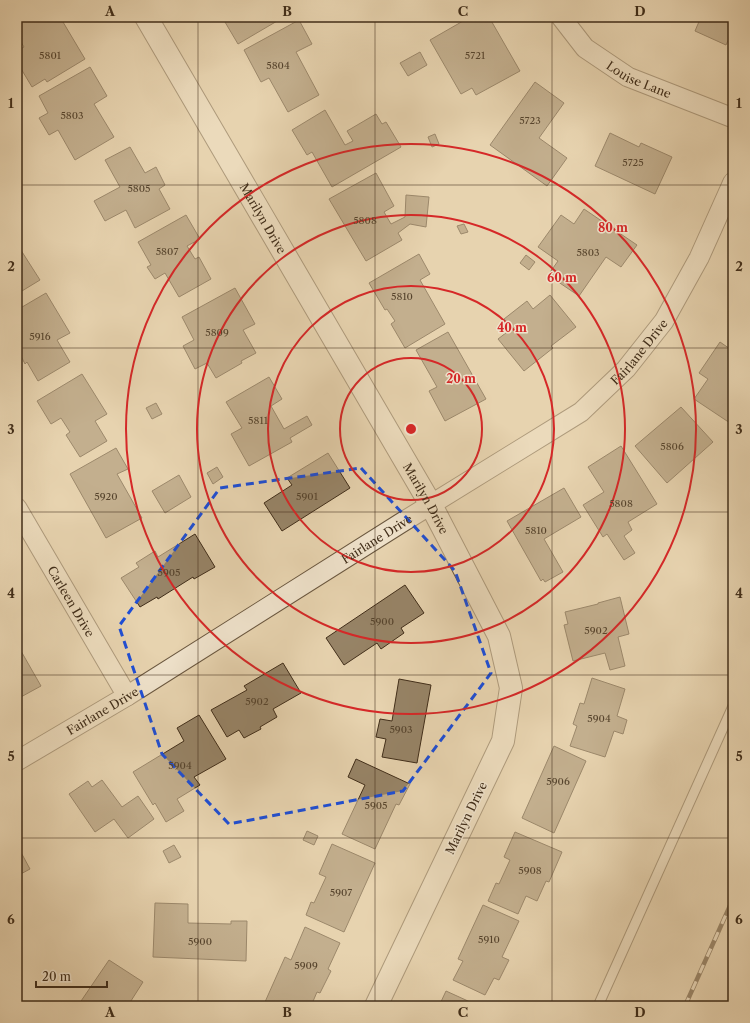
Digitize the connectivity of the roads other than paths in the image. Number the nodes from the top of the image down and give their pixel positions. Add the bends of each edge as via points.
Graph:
1 (146, 17) edge
2 (561, 17) edge
3 (733, 118) edge
4 (733, 182) edge
5 (430, 505) junction
6 (17, 508) edge
7 (127, 696) junction
8 (733, 706) edge
9 (17, 761) edge
10 (376, 1006) edge
11 (598, 1006) edge

1 - 5 street, Marilyn Drive
2 - 3 street, Louise Lane via 585,48 628,77
4 - 5 street, Fairlane Drive via 699,258 664,321 626,370 581,412
5 - 7 street, Fairlane Drive
5 - 10 street, Marilyn Drive via 499,636 510,688 503,741
6 - 7 street, Carleen Drive
7 - 9 street, Fairlane Drive
8 - 11 lane

